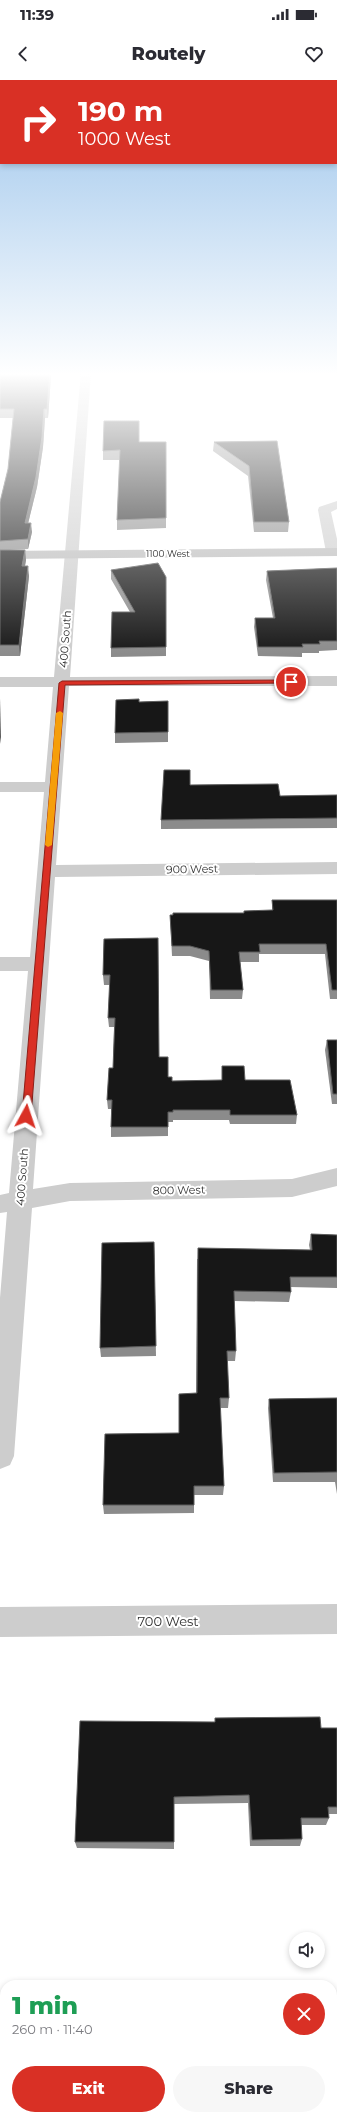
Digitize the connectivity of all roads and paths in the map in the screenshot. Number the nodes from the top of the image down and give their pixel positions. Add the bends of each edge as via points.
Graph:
1 (79, 467) edge
2 (337, 505) edge
3 (335, 552) edge
4 (72, 554) junction
5 (0, 555) edge
6 (337, 681) edge
7 (0, 682) edge
8 (62, 683) junction
9 (53, 787) junction
10 (0, 788) edge
11 (337, 868) edge
12 (46, 871) junction
13 (0, 964) edge
14 (39, 964) junction
15 (337, 1177) edge
16 (10, 1202) edge
17 (0, 1456) edge
18 (337, 1620) edge
19 (0, 1622) edge

1 - 4 street, 400 South
2 - 3 street via 324,510
3 - 4 street, 1100 West
4 - 5 street, 1100 West
4 - 8 street, 400 South
6 - 8 street
7 - 8 street
8 - 9 street, 400 South
9 - 10 street
9 - 12 street, 400 South
11 - 12 street, 900 West
12 - 14 street, 400 South
13 - 14 street
14 - 16 street, 400 South
15 - 16 street, 800 West via 292,1188 70,1192
16 - 17 street, 400 South
18 - 19 street, 700 West

